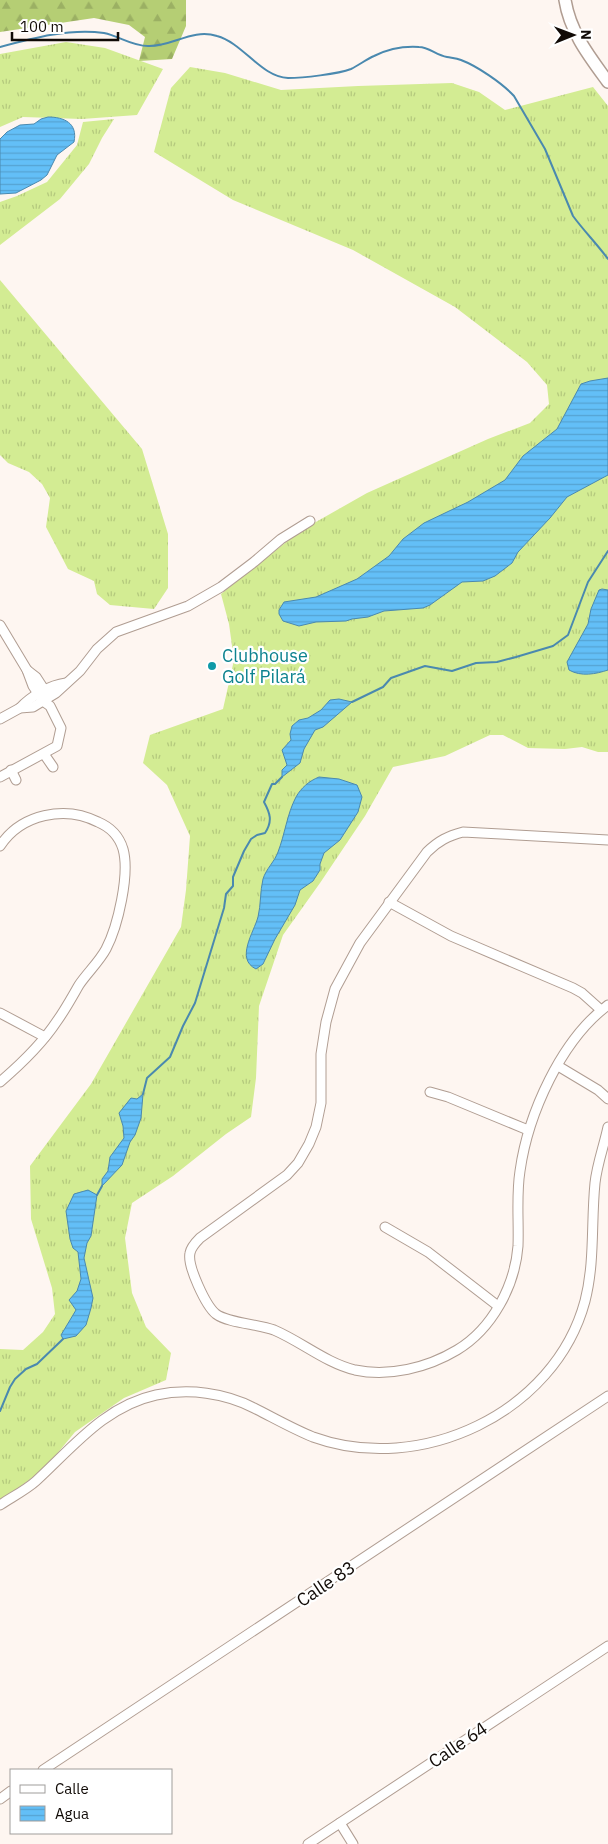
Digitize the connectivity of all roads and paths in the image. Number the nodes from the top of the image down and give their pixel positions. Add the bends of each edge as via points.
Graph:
1 (556, 0) edge
2 (565, 0) edge
3 (585, 51) junction
4 (608, 82) edge
5 (310, 521) dead end
6 (0, 625) edge
7 (45, 698) junction
8 (0, 719) edge
9 (48, 748) junction
10 (52, 767) dead end
11 (11, 770) junction
12 (0, 775) edge
13 (16, 780) dead end
14 (608, 840) edge
15 (2, 841) edge
16 (390, 902) junction
17 (605, 1007) edge
18 (0, 1014) edge
19 (45, 1037) junction
20 (558, 1066) junction
21 (0, 1082) edge
22 (598, 1090) junction
23 (430, 1092) dead end
24 (608, 1092) edge
25 (608, 1099) edge
26 (528, 1130) junction
27 (608, 1131) edge
28 (385, 1228) dead end
29 (498, 1306) junction
30 (608, 1396) edge
31 (0, 1506) edge
32 (608, 1646) edge
33 (45, 1769) edge
34 (340, 1823) junction
35 (308, 1844) edge
36 (353, 1844) edge

1 - 3 street via 567,29
2 - 3 street via 571,24
3 - 4 street
5 - 7 street via 282,538 221,587 188,606 116,632 80,671
6 - 7 street via 28,670 36,676
7 - 8 street via 32,707 20,708
7 - 9 street via 62,728 57,746
9 - 10 street
9 - 11 street via 28,756
11 - 12 street
11 - 13 street
14 - 16 street via 478,832 448,836 426,852
15 - 19 street via 23,824 67,812 81,814 107,827 122,847 125,884 109,942
16 - 17 street via 451,936 573,988
16 - 29 street via 360,943 334,989 321,1054 321,1103 309,1144 287,1175 194,1244 190,1263 210,1308 221,1317 274,1330 325,1358 356,1370 405,1370 437,1360 473,1338
17 - 20 street via 570,1046
18 - 19 street
19 - 21 street
20 - 22 street
20 - 26 street via 543,1090
22 - 24 street
22 - 25 street
23 - 26 street via 448,1096
26 - 29 street via 520,1172 514,1271
27 - 31 street via 597,1169 593,1252 585,1303 556,1360 530,1390 492,1419 429,1443 382,1448 315,1438 235,1399 207,1393 156,1395 134,1402 90,1429 34,1483
28 - 29 street via 428,1252
30 - 33 street, Calle 83
32 - 34 street, Calle 64
34 - 35 street, Calle 64
34 - 36 street

